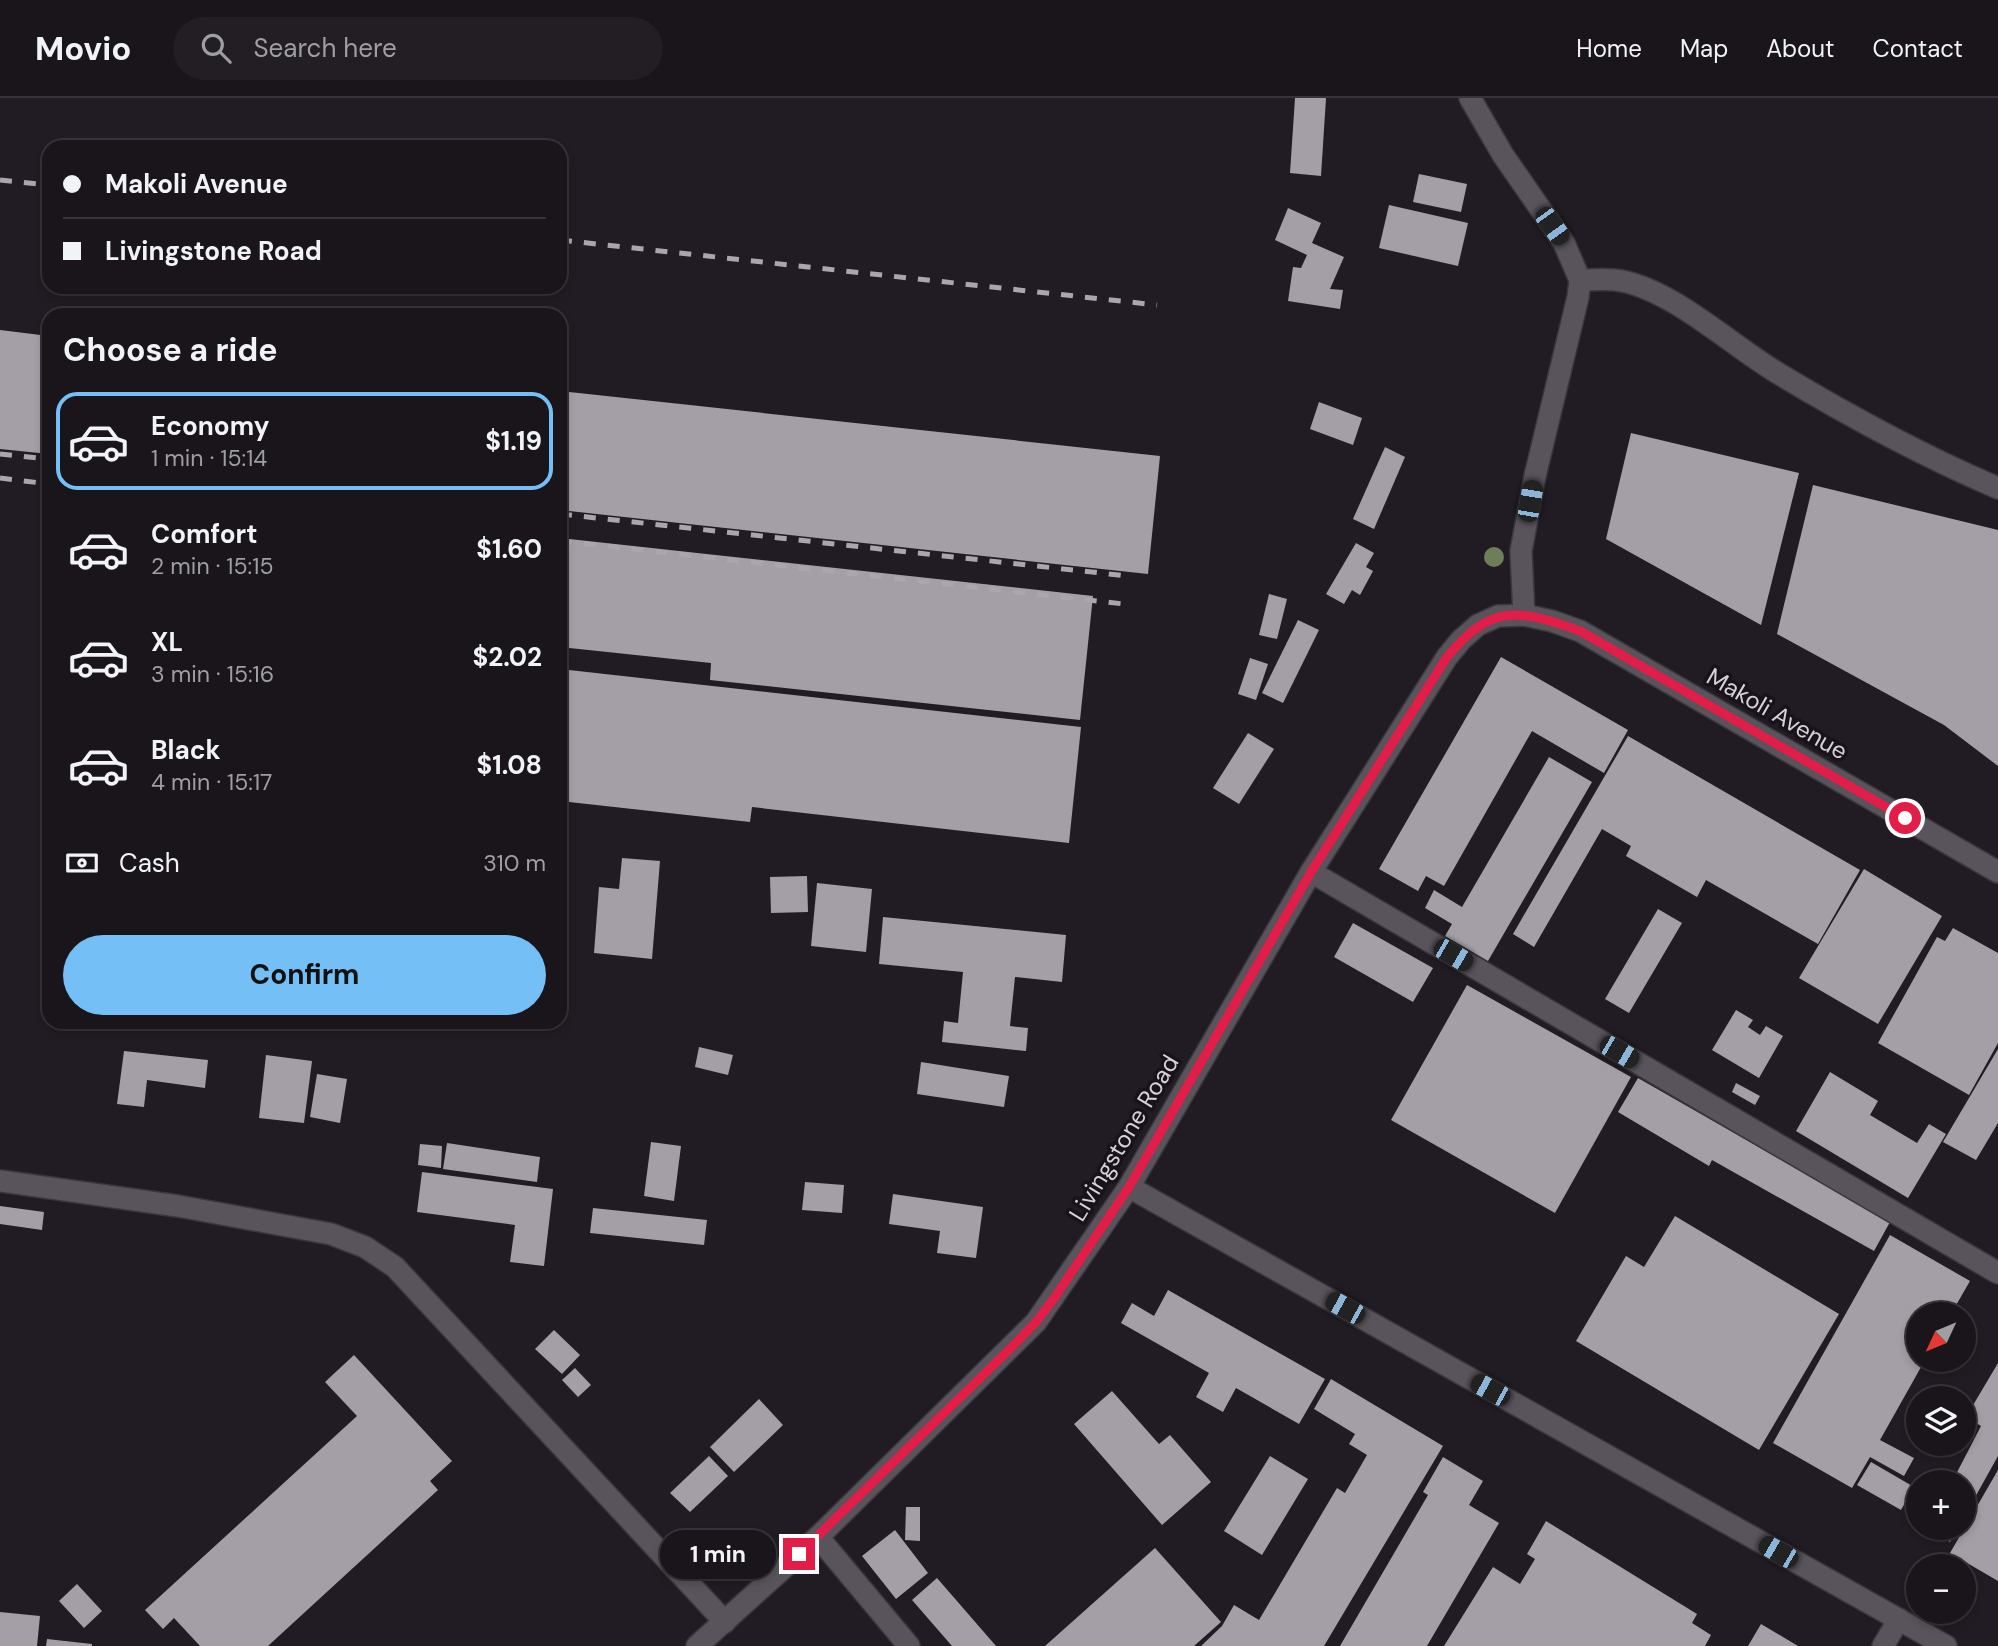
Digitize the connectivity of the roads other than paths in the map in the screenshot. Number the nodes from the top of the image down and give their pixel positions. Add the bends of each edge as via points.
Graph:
1 (1470, 98) edge
2 (1580, 280) junction
3 (1998, 488) edge
4 (1524, 615) junction
5 (1311, 872) junction
6 (1998, 872) edge
7 (0, 1181) edge
8 (1129, 1187) junction
9 (1998, 1273) edge
10 (818, 1536) junction
11 (1899, 1619) junction
12 (724, 1622) junction
13 (697, 1646) edge
14 (909, 1646) edge
15 (1883, 1646) edge
16 (1945, 1646) edge

1 - 2 street via 1564,243
2 - 3 street via 1623,281 1661,297 1781,375 1923,455
2 - 4 street via 1521,551
4 - 5 street, Livingstone Road via 1498,616 1461,640
4 - 6 street, Makoli Avenue via 1580,631
5 - 8 street, Livingstone Road
5 - 9 street
7 - 12 street via 191,1208 331,1234 365,1247 395,1267
8 - 10 street, Livingstone Road via 1036,1322
8 - 11 street
10 - 12 street, Livingstone Road
10 - 14 street
11 - 15 street
11 - 16 street
12 - 13 street, Livingstone Road

